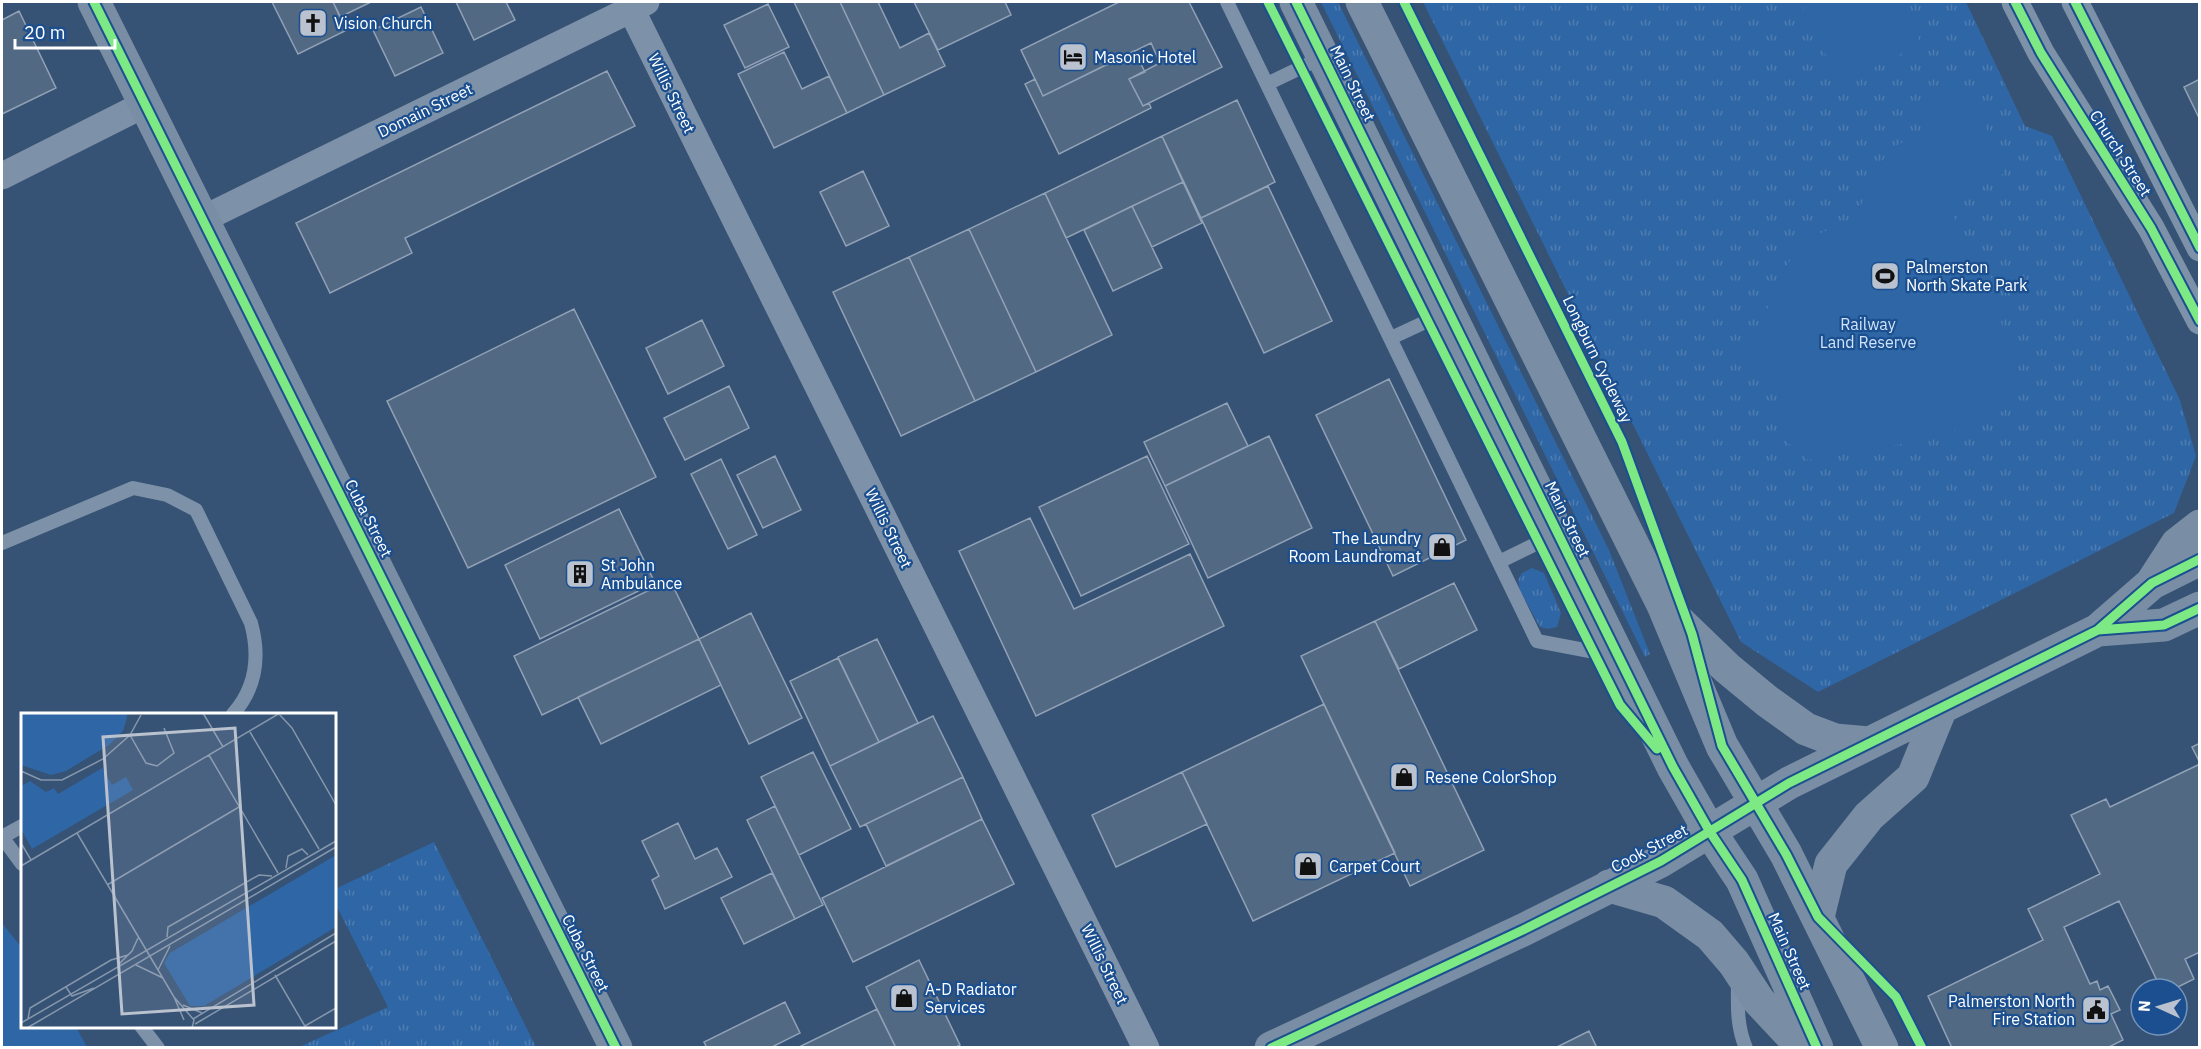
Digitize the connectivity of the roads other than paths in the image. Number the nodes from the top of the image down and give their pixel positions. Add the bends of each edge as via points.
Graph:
1 (94, 2) edge
2 (1227, 2) edge
3 (1296, 2) edge
4 (1362, 2) edge
5 (2015, 2) edge
6 (2075, 2) edge
7 (639, 5) edge
8 (1323, 57) junction
9 (1267, 84) junction
10 (145, 104) junction
11 (2, 176) edge
12 (203, 219) junction
13 (2199, 248) edge
14 (1449, 311) junction
15 (2199, 321) edge
16 (1391, 338) junction
17 (2199, 526) edge
18 (1558, 533) junction
19 (2, 543) edge
20 (2199, 559) edge
21 (1499, 562) junction
22 (2152, 583) junction
23 (1663, 605) junction
24 (2199, 608) edge
25 (2098, 630) junction
26 (1618, 657) junction
27 (1941, 708) junction
28 (234, 713) edge
29 (1869, 743) junction
30 (1756, 802) junction
31 (21, 827) edge
32 (1710, 832) junction
33 (2, 837) edge
34 (21, 863) edge
35 (1609, 886) junction
36 (1818, 917) junction
37 (1737, 968) junction
38 (143, 1028) edge
39 (158, 1047) edge
40 (616, 1047) edge
41 (1146, 1047) edge
42 (1271, 1047) edge
43 (1746, 1047) edge
44 (1803, 1047) edge
45 (1818, 1047) edge
46 (1882, 1047) edge

1 - 10 main road, Cuba Street
2 - 9 lane
3 - 8 main road, Main Street
4 - 23 main road
5 - 15 street, Church Street via 2041,53 2151,228
6 - 13 street, Church Street
7 - 12 street, Domain Street
7 - 41 street, Willis Street
8 - 9 lane
8 - 14 main road, Main Street
9 - 16 lane
10 - 11 street
10 - 12 main road, Cuba Street
12 - 40 main road, Cuba Street
14 - 16 lane
14 - 18 main road, Main Street
16 - 21 lane
17 - 22 main road via 2177,544
18 - 21 lane
18 - 26 main road, Main Street
19 - 28 lane via 134,488 167,495 196,510 256,640 254,676
20 - 22 main road, Cook Street
21 - 26 lane via 1537,641
22 - 25 main road, Cook Street
23 - 29 main road via 1727,668 1806,729 1835,740
23 - 30 main road via 1722,746
24 - 25 main road, Cook Street via 2164,625
25 - 27 main road, Cook Street
26 - 32 main road, Main Street
27 - 29 main road, Cook Street
27 - 36 main road via 1913,777 1869,816 1831,864
29 - 30 main road, Cook Street
30 - 32 main road, Cook Street
30 - 36 main road
31 - 33 lane
32 - 35 main road, Cook Street
32 - 45 main road, Main Street via 1742,880
33 - 34 lane
35 - 37 main road via 1664,902 1710,935
35 - 42 main road, Cook Street
36 - 46 main road
37 - 43 lane via 1740,1034
37 - 44 main road via 1759,1001
38 - 39 lane

